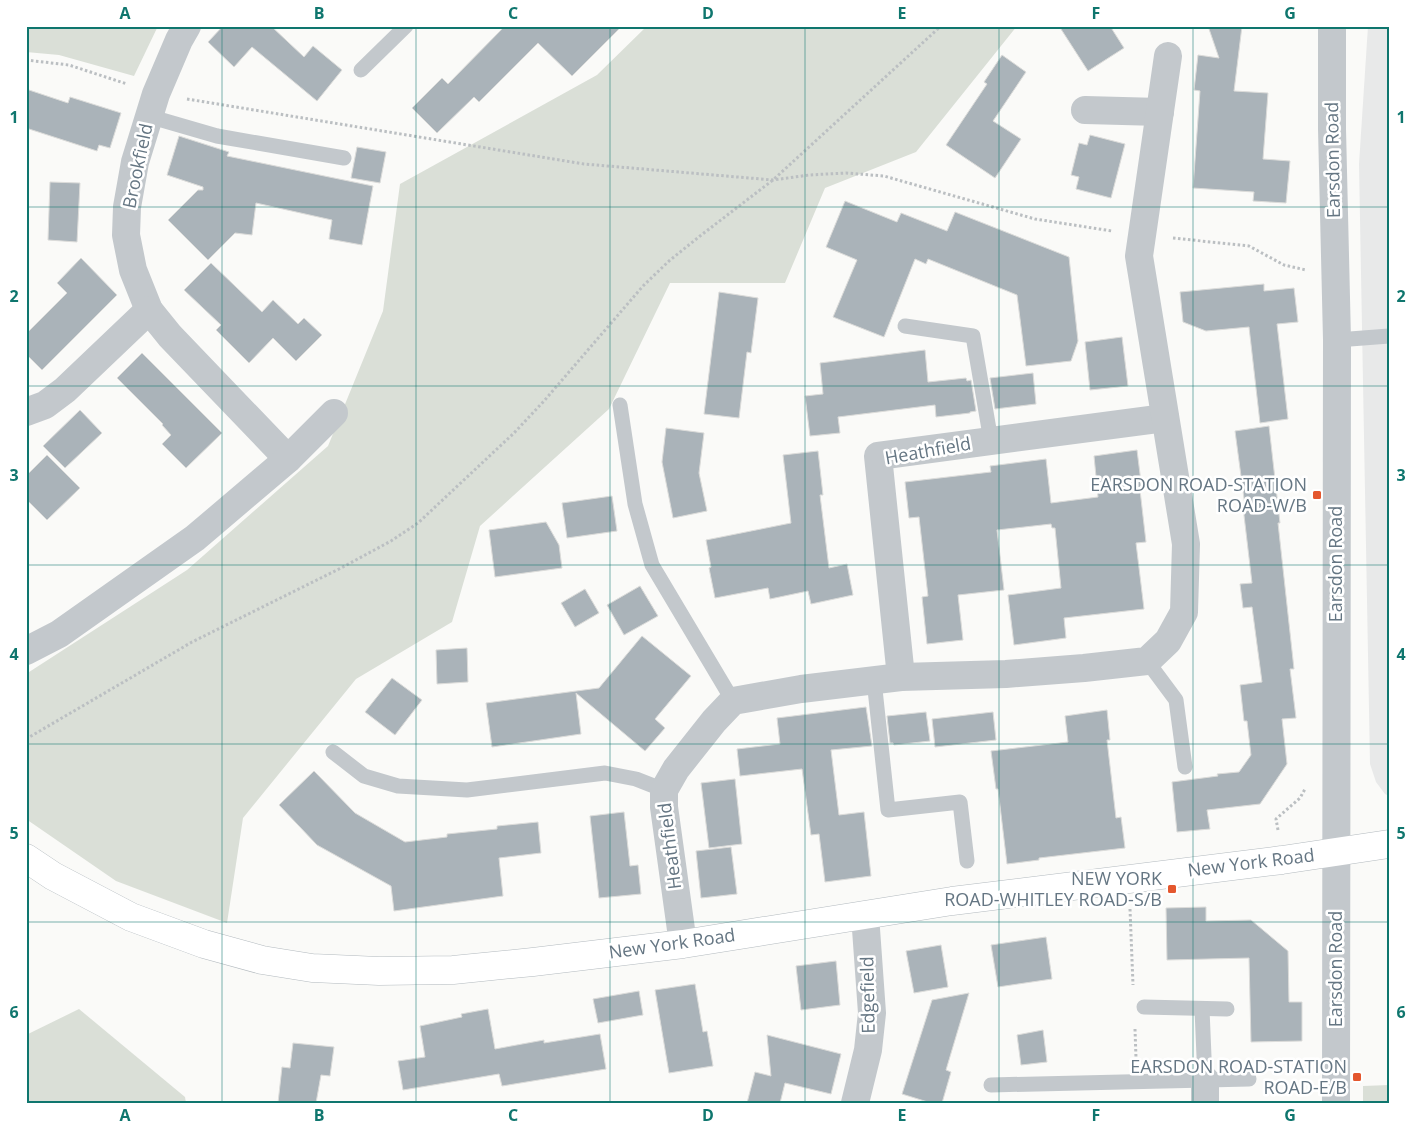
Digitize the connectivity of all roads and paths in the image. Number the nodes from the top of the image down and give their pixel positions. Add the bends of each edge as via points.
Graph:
1 (187, 26) edge
2 (941, 26) edge
3 (1332, 26) edge
4 (398, 29) edge
5 (1168, 56) dead end
6 (26, 60) edge
7 (361, 70) dead end
8 (152, 105) junction
9 (1085, 110) dead end
10 (1160, 112) junction
11 (344, 158) dead end
12 (772, 180) junction
13 (1142, 235) junction
14 (1336, 276) junction
15 (149, 310) junction
16 (905, 326) dead end
17 (1389, 336) edge
18 (1337, 340) junction
19 (620, 405) dead end
20 (26, 412) edge
21 (334, 413) dead end
22 (1165, 418) junction
23 (991, 441) junction
24 (288, 459) junction
25 (26, 651) edge
26 (1147, 661) junction
27 (901, 677) junction
28 (874, 680) junction
29 (733, 701) junction
30 (26, 739) edge
31 (333, 752) dead end
32 (1185, 767) dead end
33 (664, 790) junction
34 (1389, 844) edge
35 (1336, 852) junction
36 (26, 858) edge
37 (967, 861) dead end
38 (1128, 879) junction
39 (865, 915) junction
40 (683, 944) junction
41 (1134, 994) dead end
42 (1144, 1007) dead end
43 (1202, 1009) junction
44 (1226, 1010) dead end
45 (1135, 1023) dead end
46 (1249, 1079) dead end
47 (1137, 1082) junction
48 (991, 1085) dead end
49 (1205, 1091) edge
50 (855, 1103) edge
51 (1336, 1103) edge

1 - 8 street, Brookfield via 178,40
2 - 12 path
3 - 14 street, Earsdon Road
4 - 7 lane
5 - 10 street
6 - 8 path via 69,65
8 - 11 lane via 217,136
8 - 12 path via 584,164
8 - 15 street, Brookfield via 135,162 127,206 126,235 133,270
9 - 10 street
10 - 13 street
12 - 13 path via 846,173 884,176 1035,219
12 - 30 path via 643,286 514,433 418,523 391,541 192,642
13 - 14 path via 1248,246 1284,265
13 - 22 street via 1139,256
14 - 18 street, Earsdon Road
15 - 20 street via 65,390 46,405
15 - 24 street, Brookfield
16 - 23 lane via 973,336
17 - 18 lane
18 - 35 street, Earsdon Road
19 - 29 lane via 635,504 652,565
21 - 24 street
22 - 23 street, Heathfield
22 - 26 street via 1186,544 1184,612 1168,641
23 - 27 street, Heathfield via 878,456
24 - 25 street via 195,538 59,634
26 - 27 street via 1006,674
26 - 32 lane via 1176,700
27 - 28 street
28 - 29 street
28 - 37 lane via 888,810 960,802
29 - 33 street, Heathfield via 676,769
31 - 33 lane via 364,776 398,786 467,790 605,773 636,779
33 - 40 street, Heathfield
34 - 35 main road, New York Road
35 - 38 main road, New York Road
35 - 51 street, Earsdon Road
36 - 40 main road, New York Road via 131,917 204,944 262,960 312,968 453,970
38 - 39 main road, New York Road
38 - 41 path
39 - 40 main road, New York Road
39 - 50 street, Edgefield via 872,1013 868,1050
42 - 43 lane
43 - 44 lane
43 - 49 lane
45 - 47 path
46 - 49 lane
47 - 48 lane
47 - 49 lane

